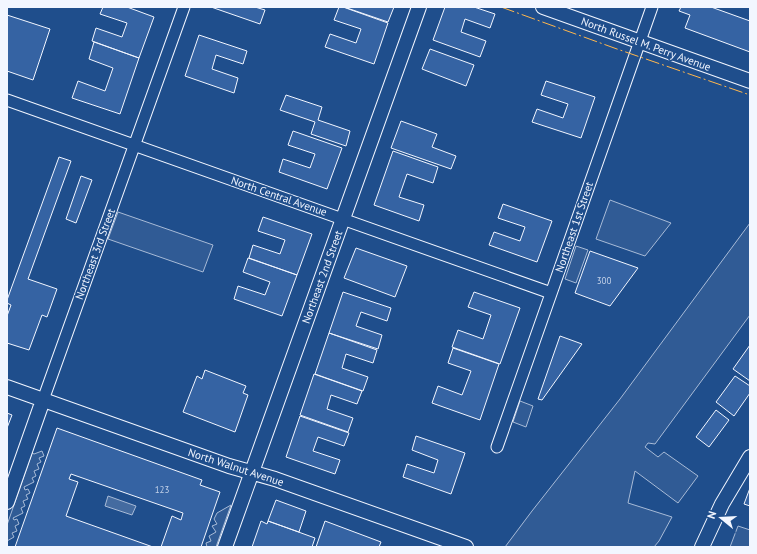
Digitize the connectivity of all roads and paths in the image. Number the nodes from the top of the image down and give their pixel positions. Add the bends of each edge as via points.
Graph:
1 (184, 7) edge
2 (419, 7) edge
3 (543, 7) edge
4 (652, 7) edge
5 (639, 41) junction
6 (750, 81) edge
7 (7, 100) edge
8 (134, 145) junction
9 (342, 219) junction
10 (551, 293) junction
11 (7, 387) edge
12 (43, 400) junction
13 (497, 447) dead end
14 (750, 457) edge
15 (252, 473) junction
16 (7, 502) edge
17 (225, 547) edge
18 (466, 547) edge
19 (702, 547) edge

1 - 8 street, Northeast 3rd Street
2 - 9 street, Northeast 2nd Street
3 - 5 street, North Russel M. Perry Avenue
4 - 5 street, Northeast 1st Street
5 - 6 street, North Russel M. Perry Avenue
5 - 10 street, Northeast 1st Street
7 - 8 street, North Central Avenue
8 - 9 street, North Central Avenue
8 - 12 street, Northeast 3rd Street
9 - 10 street, North Central Avenue
9 - 15 street, Northeast 2nd Street
10 - 13 street, Northeast 1st Street
11 - 12 street, North Walnut Avenue
12 - 15 street, North Walnut Avenue
12 - 16 street, Northeast 3rd Street
14 - 19 street via 722,504
15 - 17 street, Northeast 2nd Street
15 - 18 street, North Walnut Avenue

